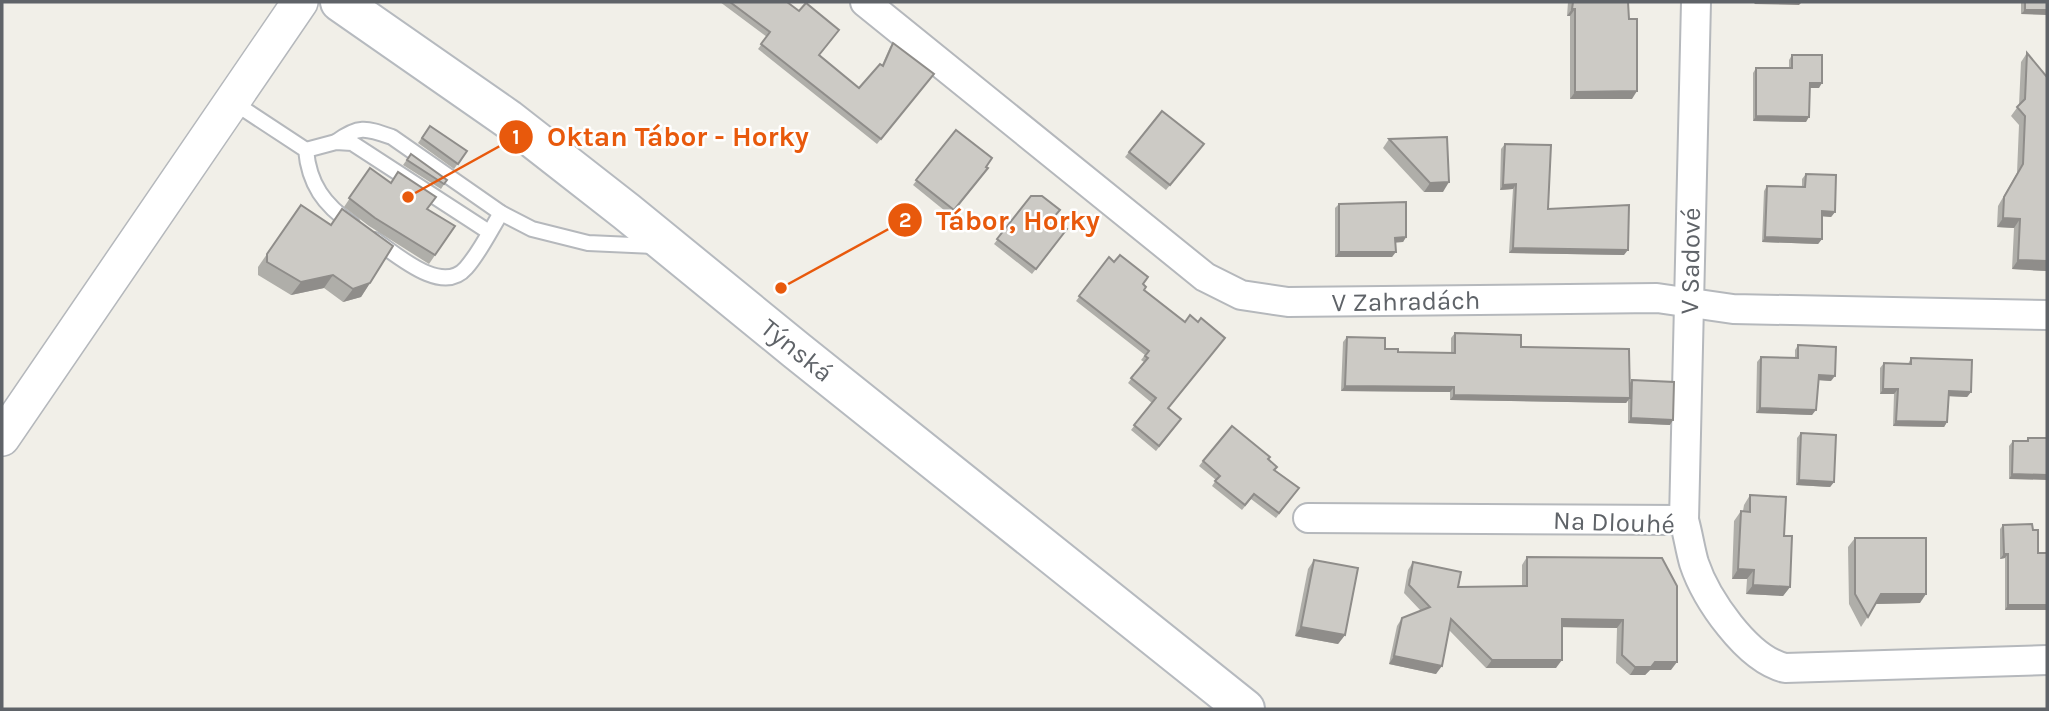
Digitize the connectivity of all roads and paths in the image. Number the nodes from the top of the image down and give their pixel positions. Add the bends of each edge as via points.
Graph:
1 (300, 2) edge
2 (340, 2) edge
3 (865, 2) edge
4 (1696, 2) edge
5 (232, 102) junction
6 (336, 142) junction
7 (306, 149) junction
8 (502, 213) junction
9 (489, 232) junction
10 (670, 247) junction
11 (1689, 303) junction
12 (2047, 315) edge
13 (2, 438) edge
14 (1308, 518) dead end
15 (1685, 520) junction
16 (2047, 660) edge
17 (1245, 709) edge

1 - 5 street
2 - 10 main road, Týnská via 509,119
3 - 11 street, V Zahradách via 1205,277 1241,295 1288,302 1657,298
4 - 11 street, V Sadové
5 - 7 lane
5 - 13 street
6 - 7 lane
6 - 8 lane via 359,129 392,137
6 - 9 lane via 352,143
7 - 9 lane via 314,184 327,205 432,275 450,277 465,270
8 - 9 lane
8 - 10 lane via 532,229 588,243
10 - 17 main road, Týnská
11 - 12 street, V Zahradách via 1733,309
11 - 15 street, V Sadové
14 - 15 street, Na Dlouhé
15 - 16 street, Na Dlouhé via 1695,564 1709,597 1751,649 1775,666

